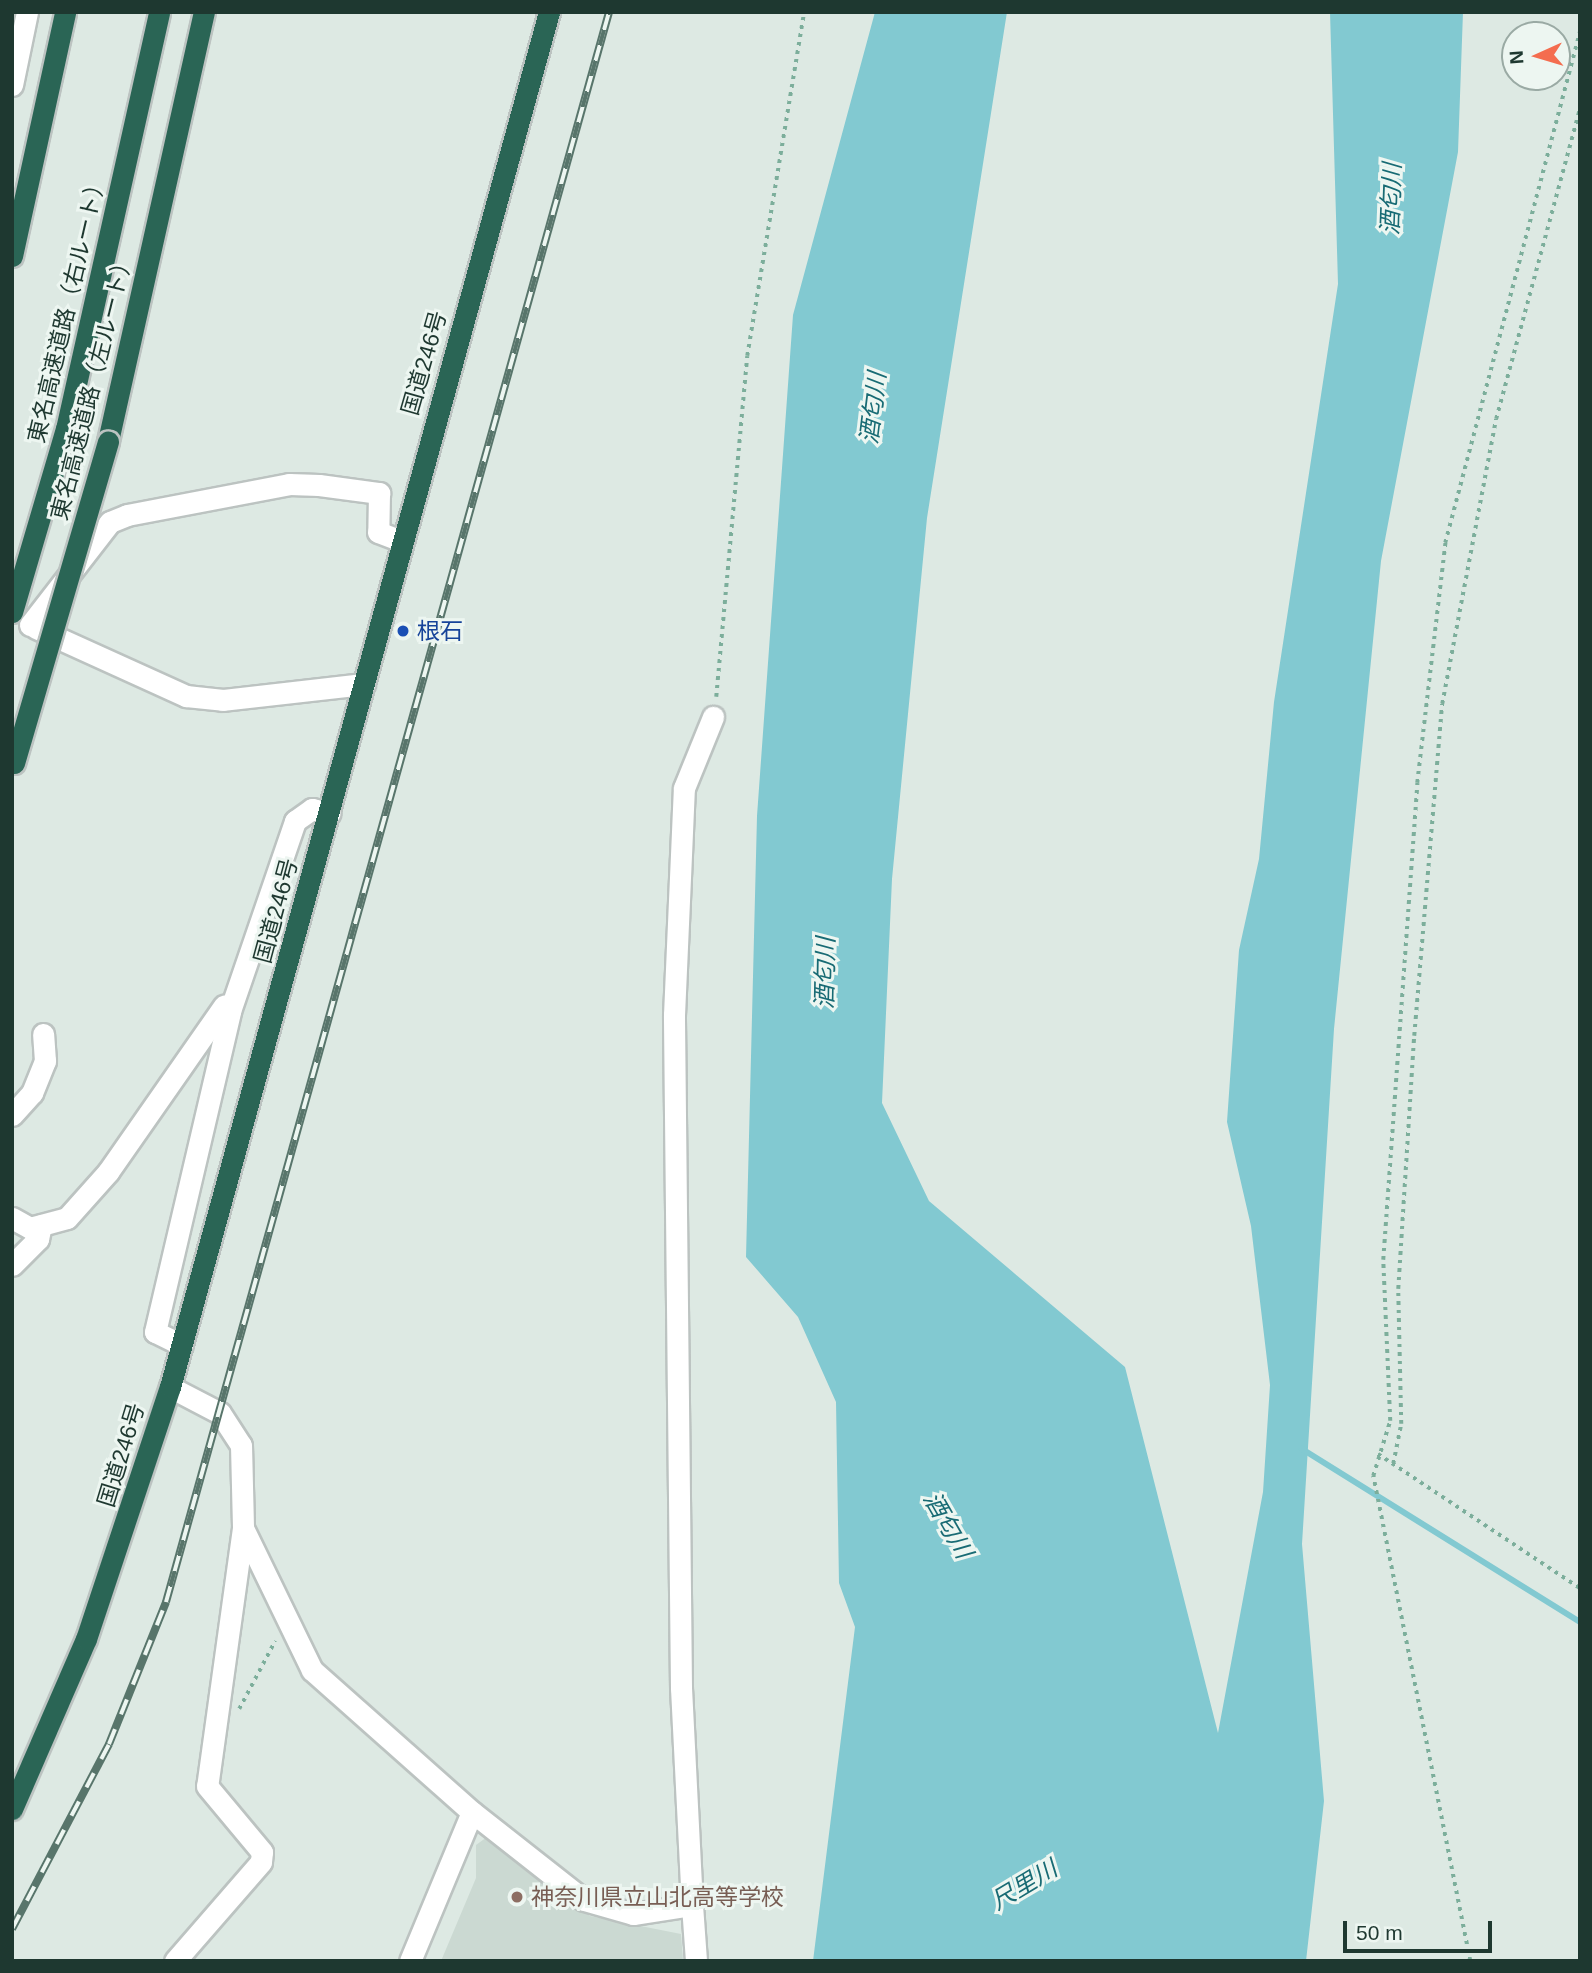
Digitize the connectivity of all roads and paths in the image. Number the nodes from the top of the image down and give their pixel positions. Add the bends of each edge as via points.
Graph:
1 (27, 12) edge
2 (65, 12) edge
3 (159, 12) edge
4 (204, 12) edge
5 (549, 12) edge
6 (804, 12) edge
7 (1580, 32) edge
8 (12, 85) edge
9 (1580, 107) edge
10 (12, 256) edge
11 (402, 541) junction
12 (18, 618) edge
13 (364, 684) junction
14 (713, 717) joint
15 (13, 765) edge
16 (330, 813) junction
17 (232, 1003) junction
18 (43, 1034) dead end
19 (12, 1115) edge
20 (12, 1218) edge
21 (41, 1225) junction
22 (12, 1265) edge
23 (182, 1345) junction
24 (170, 1387) junction
25 (1378, 1454) junction
26 (1393, 1464) junction
27 (243, 1528) junction
28 (1580, 1588) edge
29 (288, 1616) junction
30 (238, 1712) dead end
31 (12, 1809) edge
32 (472, 1812) junction
33 (692, 1905) junction
34 (175, 1961) edge
35 (410, 1961) edge
36 (696, 1961) edge
37 (1470, 1961) edge

1 - 8 street
2 - 10 highway
3 - 12 highway, 東名高速道路（右ルート） via 66,429
4 - 15 highway, 東名高速道路（左ルート）, bridge via 108,441
5 - 11 highway, 国道246号
6 - 14 path via 747,356
7 - 25 path via 1510,281 1445,542 1433,623 1383,1260 1390,1421
9 - 26 path via 1496,419 1446,679 1414,1036 1398,1289 1401,1424
11 - 12 street via 378,532 379,493 319,485 289,484 127,515 110,522
11 - 13 highway, 国道246号
12 - 13 street via 186,696 223,700
13 - 16 highway, 国道246号
14 - 33 street via 684,788 674,1015 681,1688
16 - 17 street via 312,809 295,821
16 - 23 highway, 国道246号
17 - 21 street via 223,1007 108,1172 67,1217
17 - 23 street via 155,1332
18 - 19 street via 45,1061 32,1093
20 - 21 street via 30,1228
21 - 22 street via 38,1239
23 - 24 highway, 国道246号
24 - 27 street via 220,1413 238,1434
24 - 31 highway, 国道246号 via 86,1639
25 - 26 path
25 - 37 path via 1373,1476
26 - 28 path
27 - 29 street
27 - 34 street via 207,1786 255,1837 261,1862
29 - 30 path
29 - 32 street via 313,1670
32 - 33 street via 584,1900 633,1914
32 - 35 street
33 - 36 street

